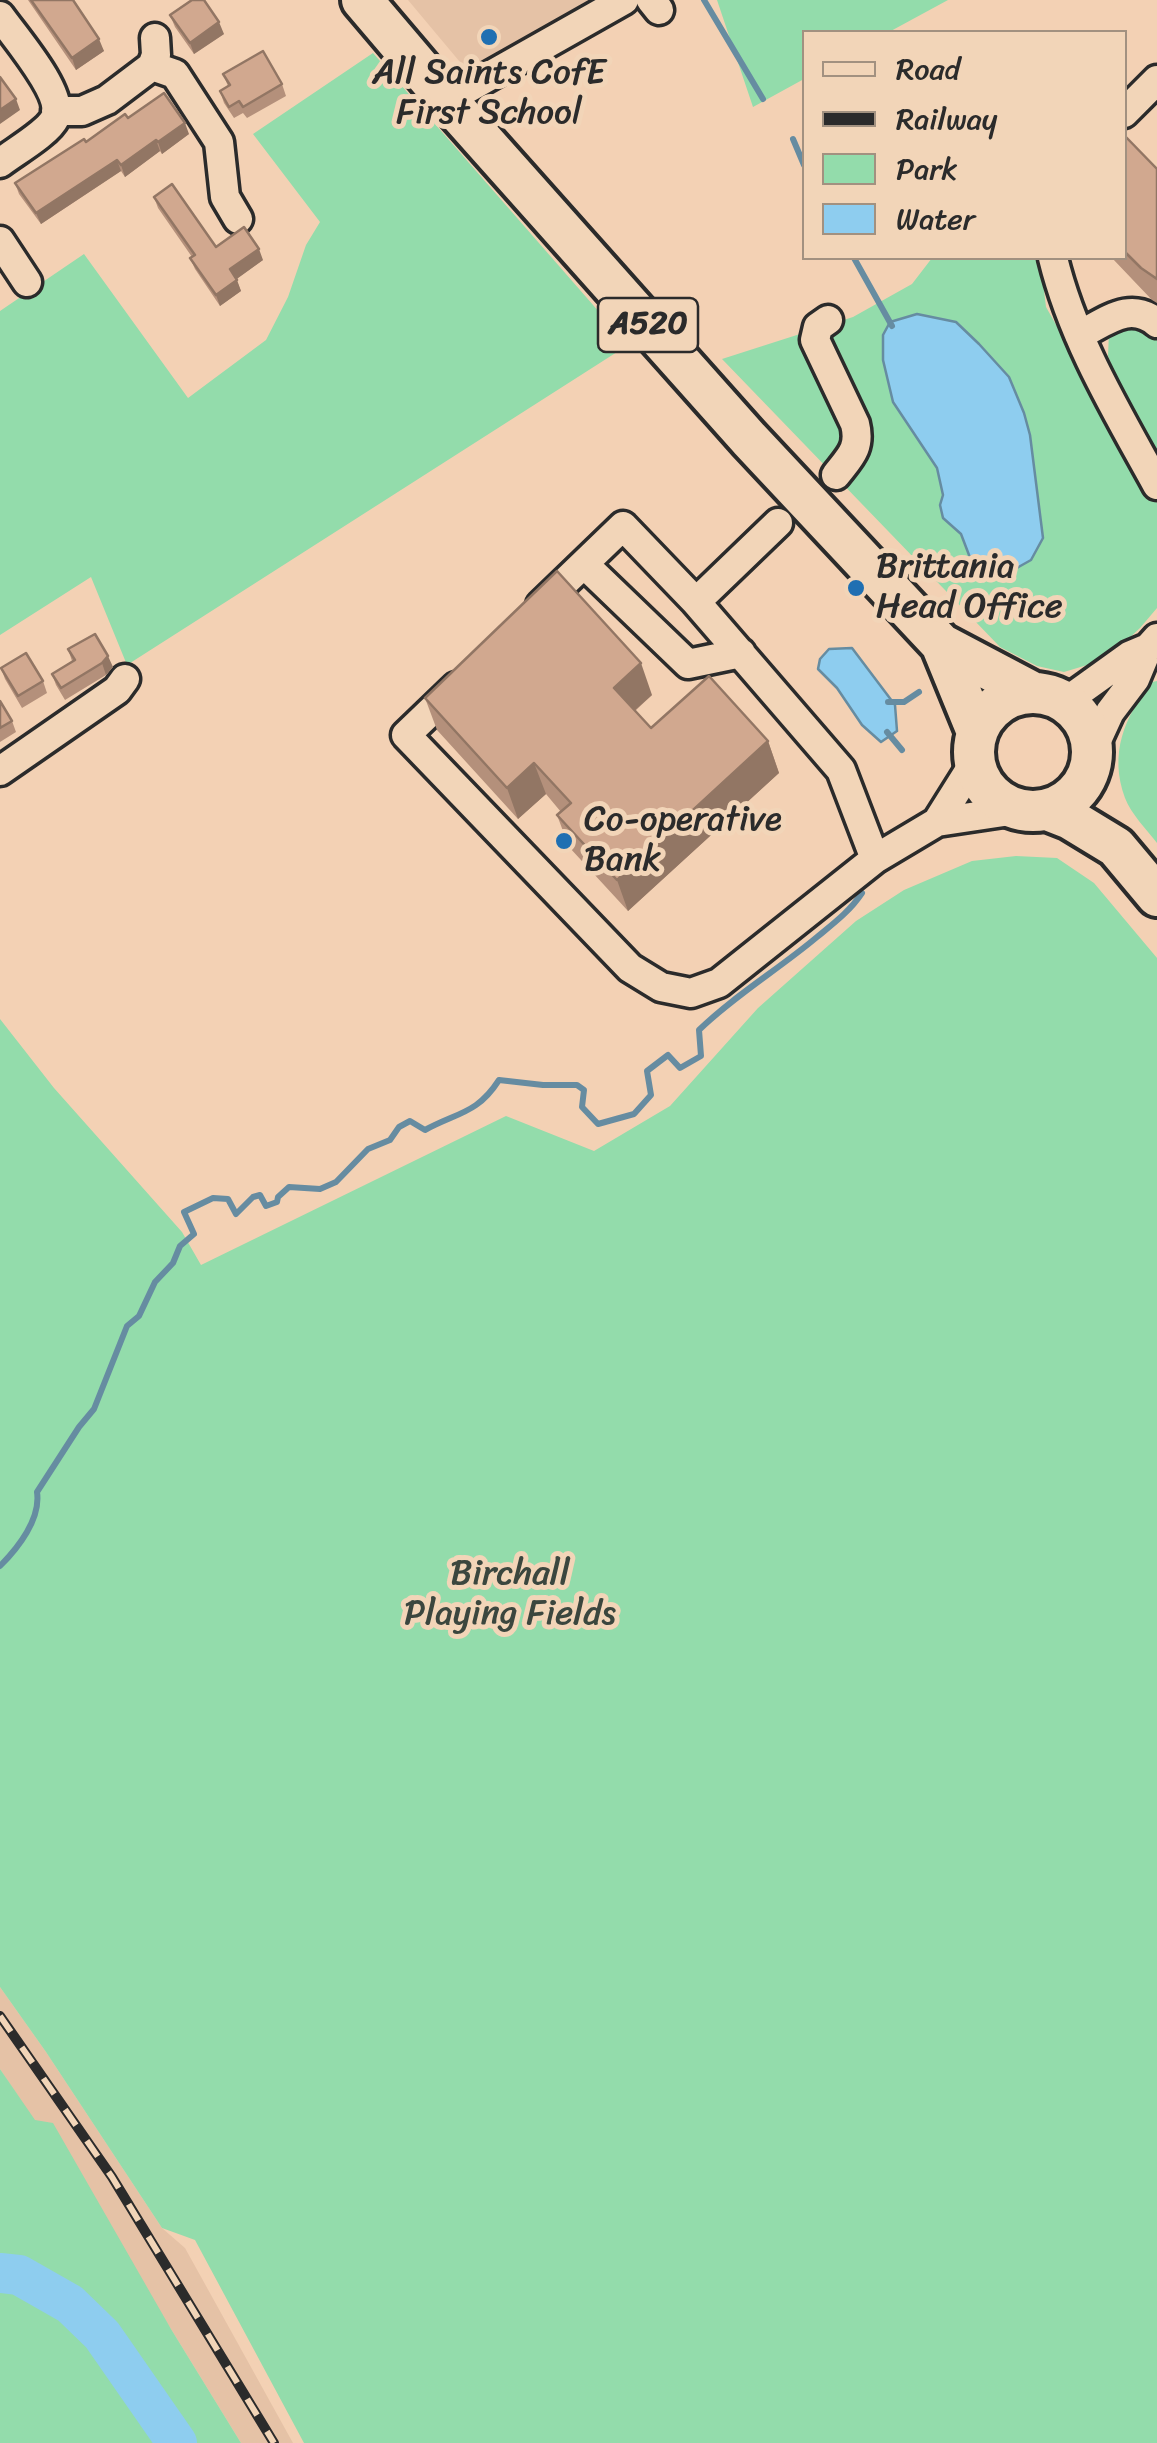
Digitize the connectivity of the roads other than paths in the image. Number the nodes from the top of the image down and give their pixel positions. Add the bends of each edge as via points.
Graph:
1 (362, 0) edge
2 (624, 0) edge
3 (0, 16) edge
4 (1157, 80) edge
5 (446, 100) junction
6 (1127, 110) edge
7 (56, 111) junction
8 (0, 163) edge
9 (238, 219) dead end
10 (0, 241) edge
11 (1054, 260) edge
12 (27, 282) dead end
13 (828, 320) dead end
14 (1157, 323) edge
15 (1079, 335) junction
16 (836, 475) dead end
17 (1157, 486) edge
18 (778, 523) dead end
19 (584, 564) junction
20 (696, 602) junction
21 (515, 630) edge
22 (1154, 643) edge
23 (941, 644) junction
24 (742, 652) junction
25 (474, 670) edge
26 (125, 679) dead end
27 (1049, 697) junction
28 (976, 747) junction
29 (1092, 759) junction
30 (0, 771) edge
31 (1032, 810) junction
32 (937, 822) junction
33 (1116, 847) junction
34 (876, 858) junction
35 (1157, 896) edge

1 - 5 highway, A520
2 - 5 street
3 - 7 street via 52,90
4 - 6 street
5 - 23 highway, A520
7 - 8 street via 46,129
7 - 9 street via 82,111 107,100 154,52 220,142 225,197
10 - 12 street
11 - 15 street
13 - 16 street via 814,340 859,439
14 - 15 street via 1129,311
15 - 17 street
18 - 20 street
19 - 20 street via 623,526
19 - 21 street
19 - 24 street via 688,664
20 - 24 street
22 - 27 street
22 - 29 street via 1110,712
23 - 27 highway, A520
23 - 28 highway, A520
24 - 34 street via 841,770
25 - 34 street via 406,736 630,968 661,988 691,993 719,982
26 - 30 street
27 - 28 highway via 1019,694 1000,703 988,713
27 - 29 highway via 1084,721
28 - 31 highway via 979,778 992,796
28 - 32 street
29 - 31 highway via 1075,795
29 - 33 highway
31 - 32 street
31 - 33 highway via 1070,818
32 - 34 street
33 - 35 highway

